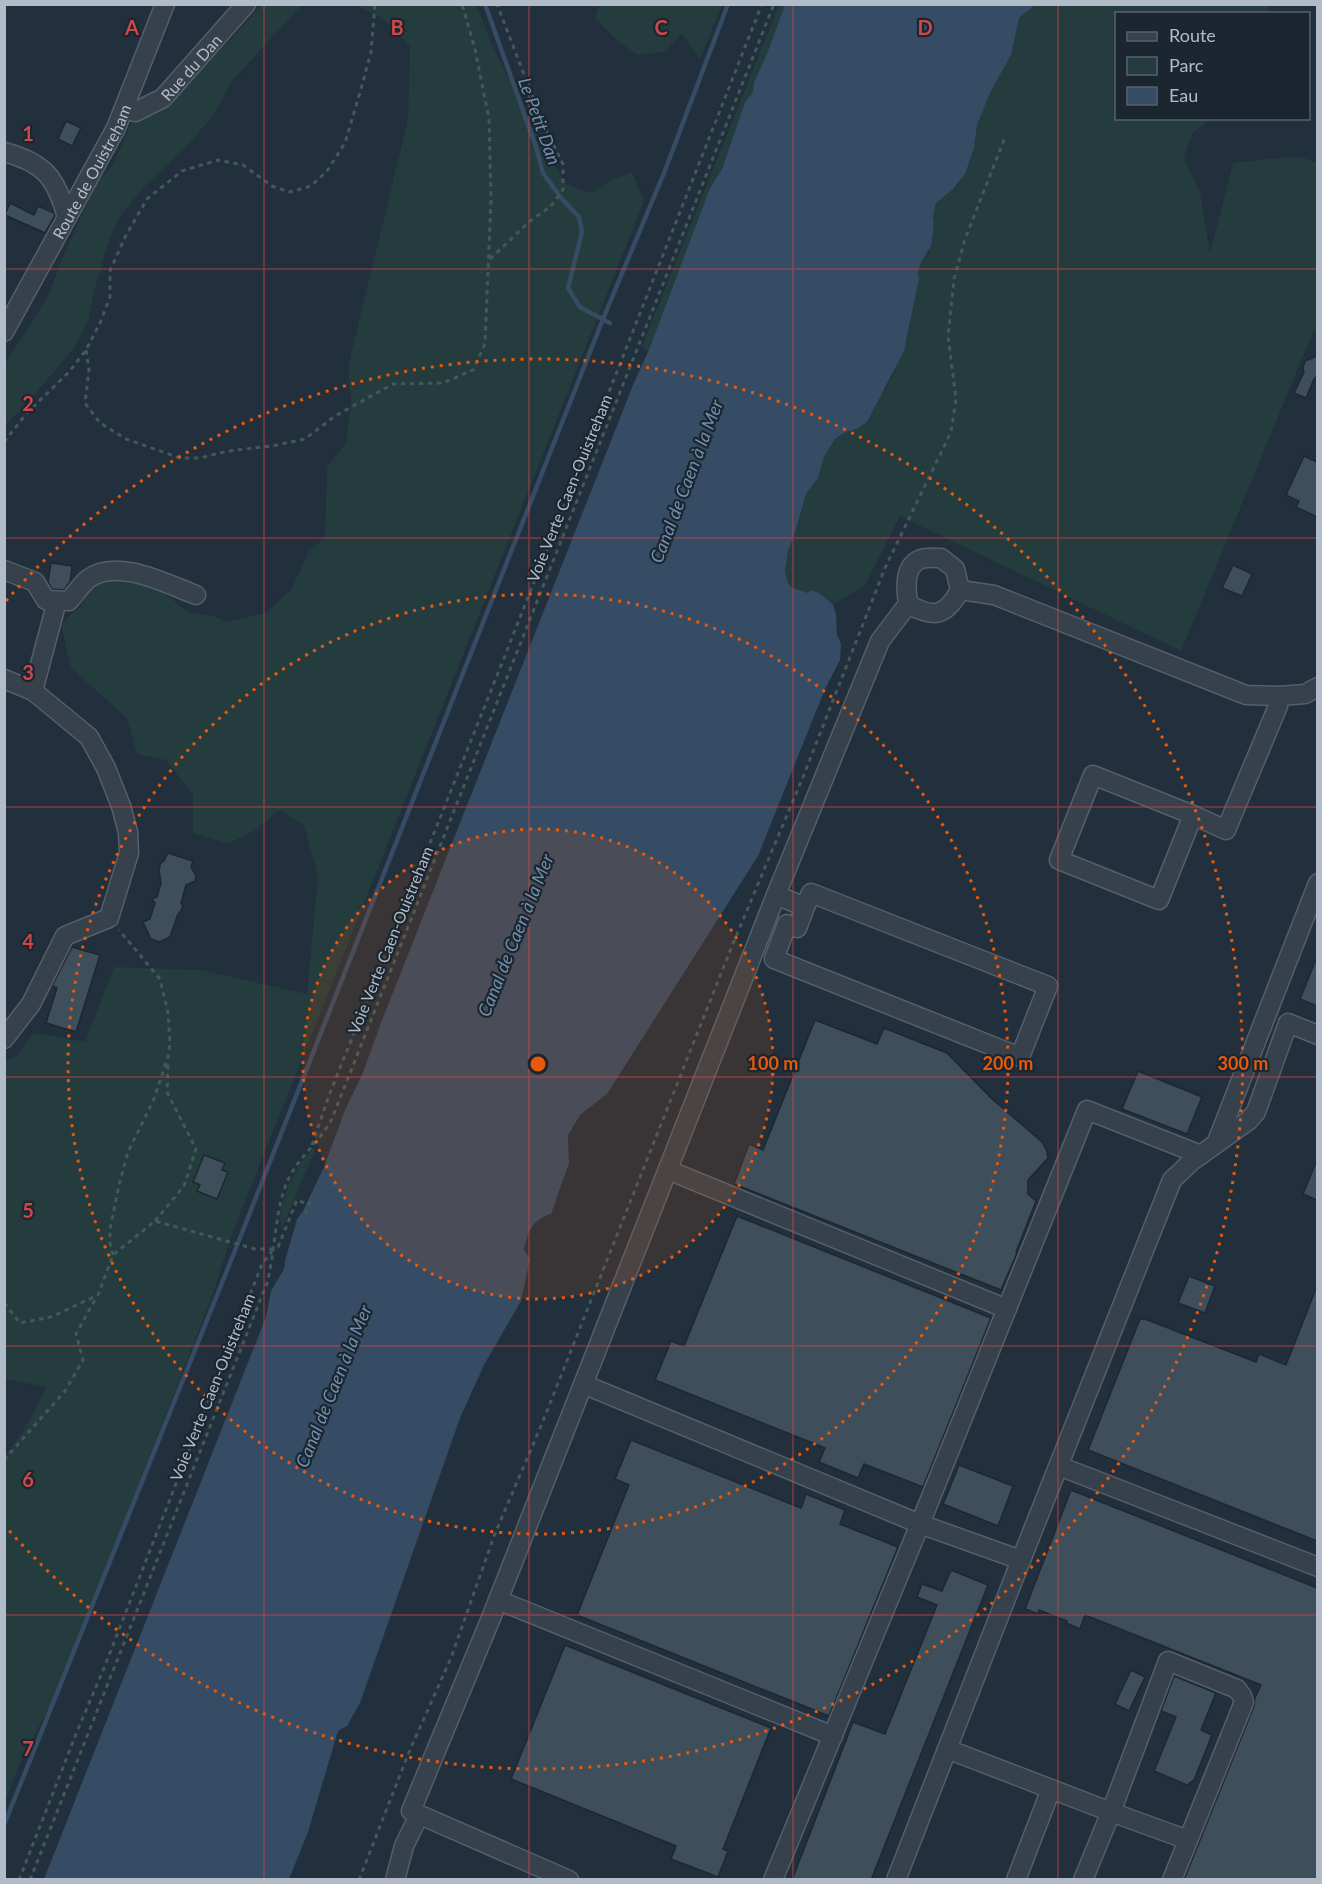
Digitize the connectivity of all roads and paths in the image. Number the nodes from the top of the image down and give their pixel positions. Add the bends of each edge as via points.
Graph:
1 (165, 4) edge
2 (246, 4) edge
3 (375, 4) edge
4 (462, 4) edge
5 (496, 4) edge
6 (762, 4) edge
7 (774, 4) edge
8 (124, 110) junction
9 (1006, 135) dead end
10 (4, 152) edge
11 (68, 217) junction
12 (489, 261) junction
13 (4, 332) edge
14 (86, 350) junction
15 (4, 442) edge
16 (4, 570) edge
17 (960, 590) junction
18 (196, 595) dead end
19 (57, 601) junction
20 (908, 604) junction
21 (4, 679) edge
22 (1317, 687) edge
23 (33, 691) junction
24 (1279, 696) junction
25 (1194, 815) junction
26 (1317, 883) edge
27 (776, 895) junction
28 (805, 908) junction
29 (109, 918) junction
30 (1317, 1035) edge
31 (4, 1039) edge
32 (168, 1057) junction
33 (1216, 1144) junction
34 (311, 1146) junction
35 (1201, 1155) junction
36 (668, 1170) junction
37 (312, 1196) dead end
38 (309, 1205) junction
39 (305, 1214) dead end
40 (155, 1221) junction
41 (273, 1249) junction
42 (113, 1255) junction
43 (98, 1294) junction
44 (4, 1303) edge
45 (1007, 1309) junction
46 (584, 1384) junction
47 (4, 1460) edge
48 (1059, 1466) junction
49 (920, 1524) junction
50 (1021, 1560) junction
51 (1317, 1567) edge
52 (498, 1600) junction
53 (833, 1736) junction
54 (947, 1749) junction
55 (1051, 1789) junction
56 (1111, 1812) junction
57 (419, 1815) junction
58 (1188, 1840) junction
59 (902, 1878) edge
60 (19, 1880) edge
61 (30, 1880) edge
62 (359, 1880) edge
63 (395, 1880) edge
64 (569, 1880) edge
65 (773, 1880) edge
66 (1016, 1880) edge
67 (1083, 1880) edge
68 (1172, 1880) edge

1 - 8 street, Route de Ouistreham
2 - 8 street, Rue du Dan via 163,98 135,112
3 - 14 path via 371,52 361,89 345,143 327,171 310,186 290,192 272,186 243,165 218,160 182,171 147,199 125,237 110,271 110,297
4 - 12 path via 489,119
5 - 12 path via 563,164 563,190 550,207
6 - 34 path
7 - 34 path, Voie Verte Caen-Ouistreham via 331,1121
8 - 11 street, Route de Ouistreham
9 - 62 path via 965,239 954,279 948,336 956,399 951,432 885,568
10 - 11 street via 26,158 46,171 60,193
11 - 13 street, Route de Ouistreham
12 - 14 path via 485,344 473,370 443,383 393,384 335,416 305,439 200,458 180,458 126,439 100,423 85,403 89,370
14 - 15 path
16 - 19 street via 35,582 46,600
17 - 20 street via 943,612 924,613
17 - 20 street via 955,569 941,558 922,558 912,565 906,584
17 - 24 street via 994,595 1246,695
18 - 19 street via 135,573 111,570 89,578 69,601
19 - 23 street
20 - 27 street via 880,641
21 - 23 street
22 - 24 street via 1305,694
23 - 29 street via 89,737 121,806 129,853
24 - 25 street via 1226,830
25 - 25 street via 1093,775 1059,860 1159,900
26 - 33 street
27 - 28 street
27 - 36 street
28 - 28 street via 811,893 1048,986 1020,1057 774,959 787,924 797,928
29 - 31 street via 65,936 32,1004
29 - 32 path via 160,979 168,1014
30 - 33 street via 1288,1023 1256,1113
32 - 40 path via 167,1092 196,1149 184,1186
32 - 42 path via 154,1099 128,1152 110,1230
33 - 35 street
34 - 41 path, Voie Verte Caen-Ouistreham via 285,1188
35 - 45 street via 1087,1110
35 - 48 street via 1172,1180
36 - 45 street
36 - 46 street
37 - 38 path
38 - 39 path
38 - 41 path via 297,1200 278,1247
40 - 41 path via 255,1249
40 - 42 path
41 - 60 path via 262,1264
41 - 61 path, Voie Verte Caen-Ouistreham via 267,1283
42 - 43 path
43 - 44 path via 51,1317 20,1323
43 - 47 path via 76,1334 83,1360 64,1391
45 - 49 street
46 - 49 street
46 - 52 street
48 - 50 street
48 - 51 street
49 - 50 street
49 - 53 street
50 - 54 street
52 - 53 street
52 - 57 street via 411,1811
53 - 65 street
54 - 55 street
54 - 59 street
55 - 56 street
55 - 66 street
56 - 58 street
56 - 58 street via 1168,1661 1237,1689 1244,1702
56 - 67 street
57 - 63 street via 404,1846
57 - 64 street
58 - 68 street

